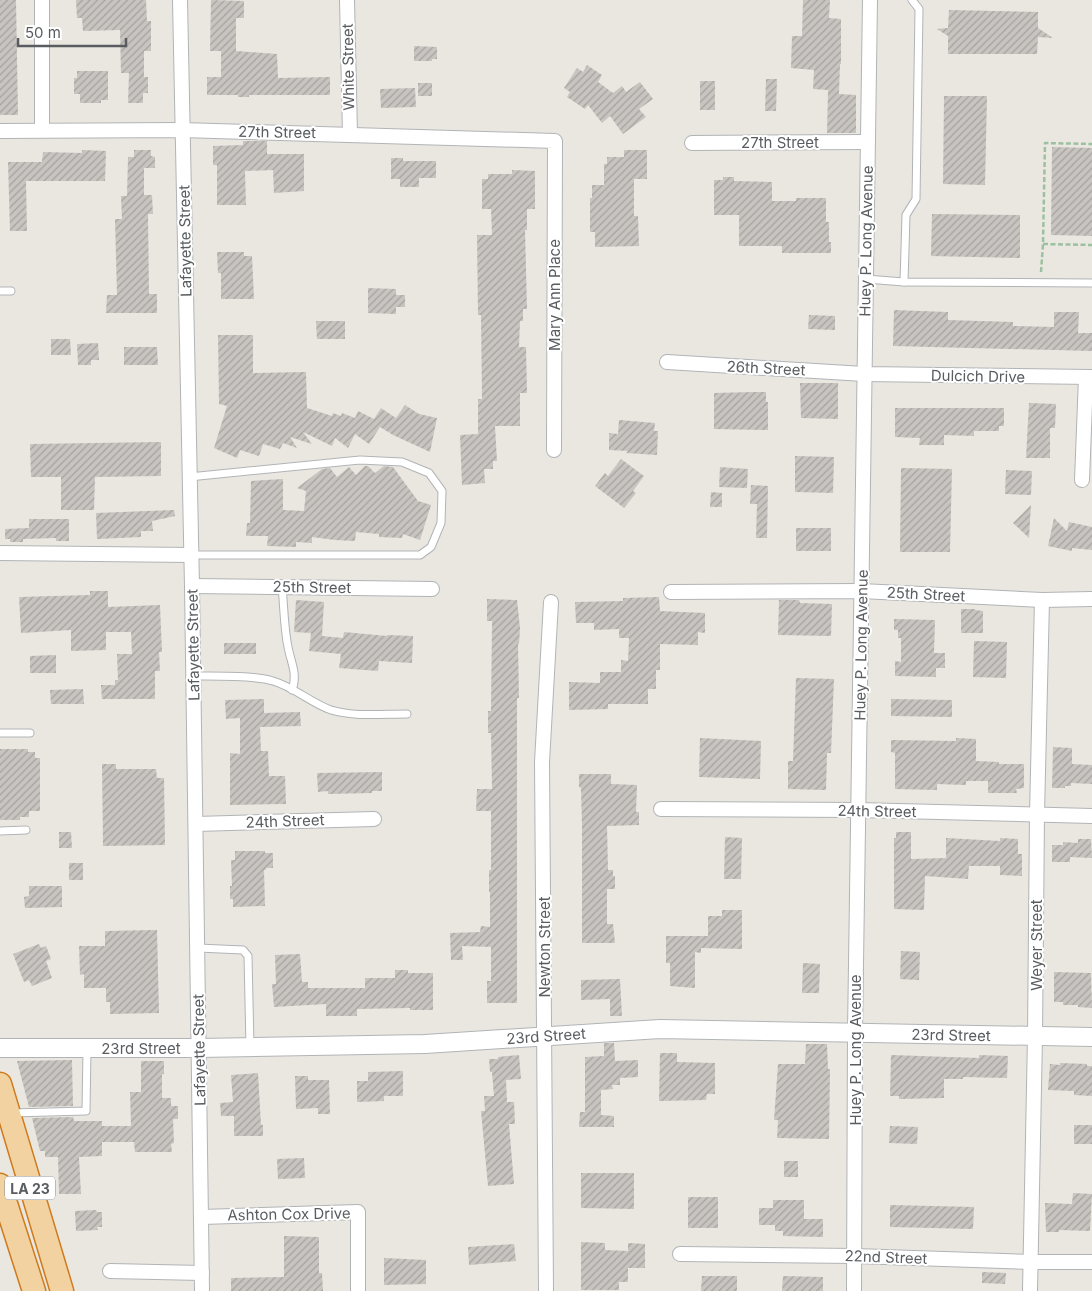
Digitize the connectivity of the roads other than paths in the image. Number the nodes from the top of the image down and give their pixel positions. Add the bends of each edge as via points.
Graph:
1 (42, 0) edge
2 (180, 0) edge
3 (347, 0) edge
4 (870, 0) edge
5 (912, 0) edge
6 (42, 130) junction
7 (182, 130) junction
8 (0, 132) edge
9 (350, 134) junction
10 (554, 140) joint
11 (868, 142) junction
12 (692, 143) dead end
13 (866, 280) junction
14 (904, 282) junction
15 (1092, 283) edge
16 (0, 291) edge
17 (11, 292) dead end
18 (667, 362) dead end
19 (864, 374) junction
20 (1089, 377) edge
21 (554, 450) dead end
22 (189, 477) junction
23 (1082, 480) dead end
24 (0, 553) edge
25 (190, 555) junction
26 (192, 586) junction
27 (282, 586) junction
28 (432, 589) dead end
29 (862, 591) junction
30 (671, 592) dead end
31 (1092, 599) edge
32 (1042, 600) junction
33 (551, 602) dead end
34 (193, 676) junction
35 (292, 690) junction
36 (407, 714) dead end
37 (0, 733) edge
38 (30, 733) dead end
39 (662, 809) dead end
40 (858, 810) junction
41 (1037, 814) junction
42 (1092, 816) edge
43 (374, 819) dead end
44 (196, 824) junction
45 (26, 830) dead end
46 (0, 831) edge
47 (198, 948) junction
48 (855, 1033) junction
49 (544, 1036) junction
50 (1036, 1036) junction
51 (1092, 1037) edge
52 (250, 1047) junction
53 (0, 1048) edge
54 (87, 1048) junction
55 (199, 1048) junction
56 (0, 1084) edge
57 (9, 1113) junction
58 (0, 1185) edge
59 (202, 1216) junction
60 (680, 1254) dead end
61 (855, 1256) junction
62 (1031, 1262) junction
63 (1092, 1262) edge
64 (110, 1271) dead end
65 (202, 1273) junction
66 (34, 1291) edge
67 (62, 1291) edge
68 (202, 1291) edge
69 (358, 1291) edge
70 (546, 1291) edge
71 (854, 1291) edge
72 (1030, 1291) edge

1 - 6 street
2 - 7 street, Lafayette Street
3 - 9 street, White Street
4 - 11 street, Huey P. Long Avenue
5 - 14 lane via 919,9 916,199 906,215
6 - 7 street, 27th Street
6 - 8 street, 27th Street
7 - 9 street, 27th Street
7 - 22 street, Lafayette Street
9 - 10 street, 27th Street
10 - 21 street, Mary Ann Place
11 - 12 street, 27th Street
11 - 13 street, Huey P. Long Avenue
13 - 14 lane
13 - 19 street, Huey P. Long Avenue
14 - 15 lane
16 - 17 lane
18 - 19 street, 26th Street
19 - 20 street, Dulcich Drive
19 - 29 street, Huey P. Long Avenue
20 - 23 street
22 - 25 street, Lafayette Street
22 - 25 lane via 360,460 402,462 429,473 442,490 441,522 431,547 420,555
24 - 25 street
25 - 26 street, Lafayette Street
26 - 27 street, 25th Street
26 - 34 street, Lafayette Street
27 - 28 street, 25th Street
27 - 35 lane via 287,646 296,680
29 - 30 street, 25th Street
29 - 32 street, 25th Street
29 - 40 street, Huey P. Long Avenue
31 - 32 street, 25th Street
32 - 41 street, Weyer Street
33 - 49 street, Newton Street via 542,762
34 - 35 lane via 272,680
34 - 44 street, Lafayette Street
35 - 36 lane via 331,710 345,713
37 - 38 lane
39 - 40 street, 24th Street
40 - 41 street, 24th Street
40 - 48 street, Huey P. Long Avenue
41 - 42 street, 24th Street
41 - 50 street, Weyer Street
43 - 44 street, 24th Street
44 - 47 street, Lafayette Street
45 - 46 lane
47 - 52 lane via 244,950 248,956
47 - 55 street, Lafayette Street
48 - 49 street, 23rd Street via 660,1029
48 - 50 street, 23rd Street
48 - 61 street, Huey P. Long Avenue
49 - 52 street, 23rd Street via 425,1044
49 - 70 street, Newton Street
50 - 51 street, 23rd Street
50 - 62 street, Weyer Street
52 - 55 street, 23rd Street
53 - 54 street, 23rd Street
54 - 55 street, 23rd Street
54 - 57 lane via 86,1111
55 - 59 street, Lafayette Street
56 - 57 highway, LA 23
57 - 67 highway, LA 23
58 - 66 highway, LA 23
59 - 65 street, Lafayette Street
59 - 69 street, Ashton Cox Drive via 358,1212
60 - 61 street, 22nd Street
61 - 62 street, 22nd Street
61 - 71 street, Huey P. Long Avenue
62 - 63 street, 22nd Street
62 - 72 street, Weyer Street
64 - 65 street
65 - 68 street, Lafayette Street

